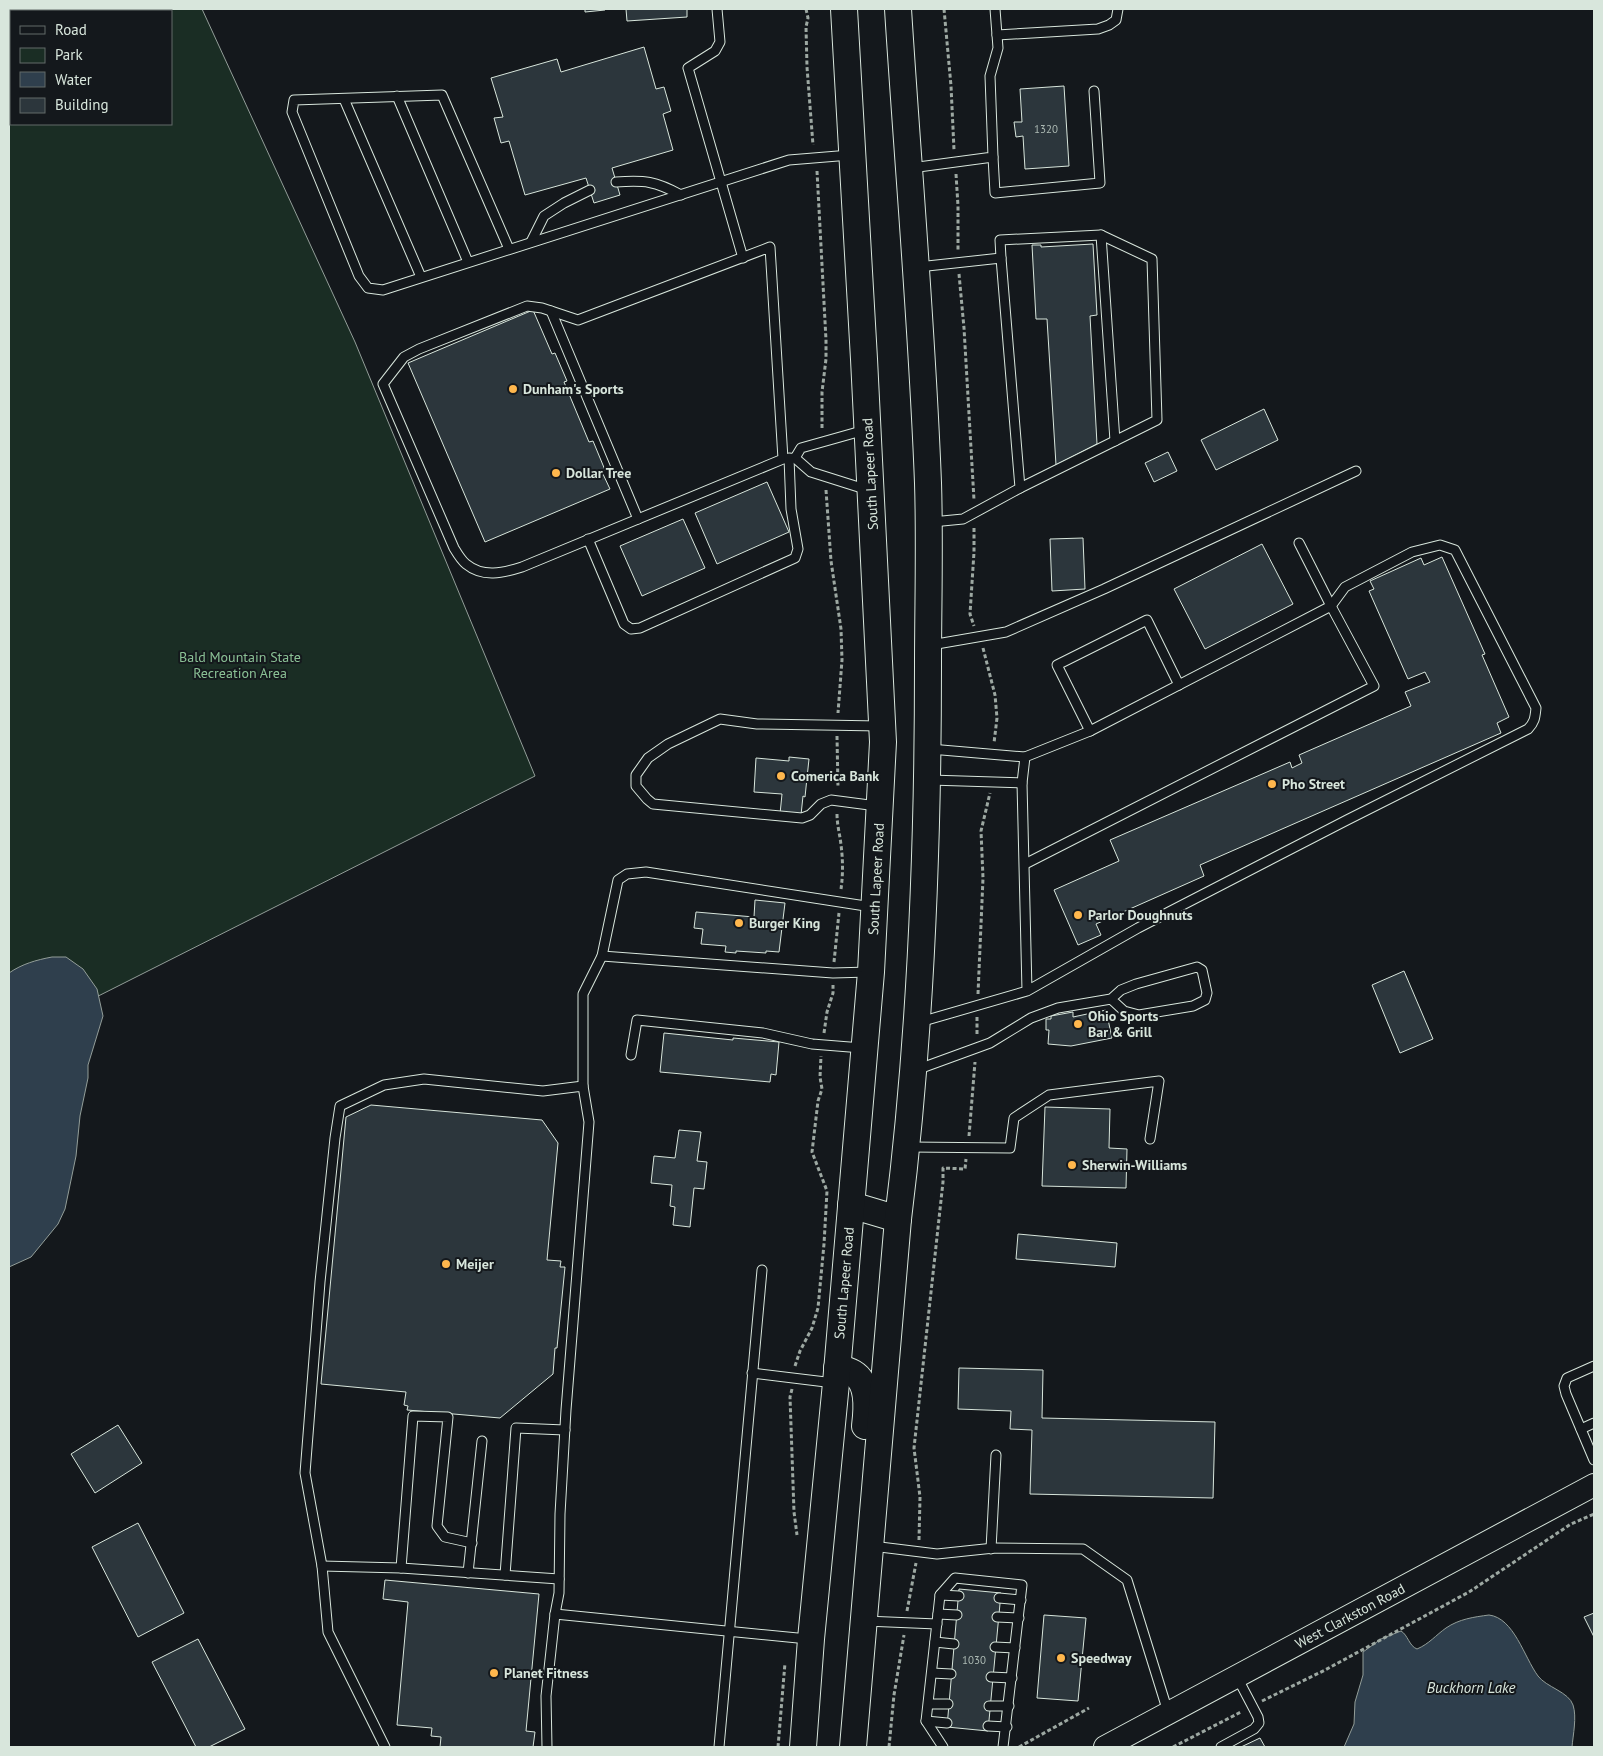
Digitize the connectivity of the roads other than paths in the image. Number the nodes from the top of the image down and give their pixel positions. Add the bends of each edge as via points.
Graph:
1 (717, 9) edge
2 (844, 9) edge
3 (898, 9) edge
4 (995, 9) edge
5 (1118, 9) edge
6 (997, 35) junction
7 (1094, 91) dead end
8 (397, 96) junction
9 (344, 99) junction
10 (853, 155) junction
11 (993, 157) junction
12 (908, 168) junction
13 (616, 182) dead end
14 (720, 182) junction
15 (590, 190) dead end
16 (681, 195) junction
17 (1101, 235) junction
18 (531, 242) junction
19 (509, 250) junction
20 (742, 258) junction
21 (1001, 258) junction
22 (468, 262) junction
23 (916, 267) junction
24 (421, 277) junction
25 (551, 311) junction
26 (868, 429) junction
27 (1115, 441) junction
28 (789, 458) junction
29 (1356, 471) dead end
30 (1020, 488) junction
31 (871, 491) junction
32 (638, 519) junction
33 (928, 522) junction
34 (588, 540) junction
35 (1299, 543) dead end
36 (1331, 606) junction
37 (928, 645) junction
38 (1178, 685) junction
39 (882, 726) junction
40 (1090, 731) junction
41 (928, 748) junction
42 (1025, 757) junction
43 (928, 779) junction
44 (1022, 784) junction
45 (880, 806) junction
46 (1025, 864) junction
47 (874, 907) junction
48 (602, 956) junction
49 (871, 972) junction
50 (1028, 991) junction
51 (1111, 999) junction
52 (917, 1023) junction
53 (864, 1048) junction
54 (631, 1055) dead end
55 (913, 1071) junction
56 (583, 1086) junction
57 (1150, 1139) dead end
58 (907, 1147) junction
59 (851, 1205) junction
60 (898, 1219) junction
61 (762, 1270) dead end
62 (1594, 1366) edge
63 (752, 1373) junction
64 (836, 1375) junction
65 (1594, 1423) edge
66 (1581, 1429) junction
67 (565, 1430) junction
68 (482, 1441) dead end
69 (996, 1455) dead end
70 (1594, 1460) edge
71 (1594, 1485) edge
72 (472, 1543) junction
73 (869, 1546) junction
74 (990, 1548) junction
75 (322, 1566) junction
76 (401, 1568) junction
77 (468, 1573) junction
78 (505, 1575) junction
79 (559, 1579) junction
80 (940, 1594) junction
81 (959, 1596) dead end
82 (1000, 1598) dead end
83 (1021, 1600) junction
84 (555, 1614) junction
85 (938, 1614) junction
86 (957, 1615) dead end
87 (997, 1617) dead end
88 (1019, 1618) junction
89 (937, 1624) junction
90 (862, 1628) junction
91 (730, 1632) junction
92 (799, 1638) junction
93 (935, 1642) junction
94 (954, 1644) dead end
95 (995, 1647) dead end
96 (1015, 1648) junction
97 (932, 1673) junction
98 (951, 1674) dead end
99 (1237, 1676) junction
100 (992, 1677) dead end
101 (1012, 1678) junction
102 (929, 1704) junction
103 (948, 1704) dead end
104 (989, 1706) dead end
105 (1009, 1706) junction
106 (1168, 1713) junction
107 (926, 1721) junction
108 (947, 1723) dead end
109 (988, 1726) dead end
110 (1006, 1727) junction
111 (386, 1747) edge
112 (547, 1747) edge
113 (719, 1747) edge
114 (803, 1747) edge
115 (853, 1747) edge
116 (942, 1747) edge
117 (1003, 1747) edge
118 (1105, 1747) edge
119 (1221, 1747) edge

1 - 14 lane via 720,42 715,51 688,68
2 - 10 main road, South Lapeer Road
3 - 12 main road
4 - 6 lane
5 - 6 lane via 1116,20 1098,29
6 - 11 lane via 998,48 990,76
7 - 11 lane via 1100,183 995,193
8 - 9 lane
8 - 19 lane via 442,95
8 - 22 lane
9 - 24 lane
9 - 24 lane via 294,100 292,112 359,276 368,288 383,290
10 - 14 lane via 789,160
10 - 26 main road, South Lapeer Road
11 - 12 lane
12 - 23 main road
13 - 16 lane via 643,180 663,185
14 - 16 lane
14 - 20 lane
15 - 18 lane via 544,216
16 - 18 lane
17 - 21 lane via 1000,240
17 - 27 lane
17 - 27 lane via 1152,259 1156,420
18 - 19 lane
19 - 22 lane
20 - 25 lane via 578,320
20 - 28 lane via 770,247
21 - 23 lane
21 - 30 lane
22 - 24 lane
23 - 33 main road
25 - 32 lane
25 - 34 lane via 527,306 420,349 404,358 383,384 454,548 465,564 484,573 504,572
26 - 28 lane via 801,448
26 - 31 main road, South Lapeer Road
27 - 30 lane
28 - 31 lane via 811,472
28 - 32 lane
28 - 34 lane via 791,509 798,549 795,558 640,628 631,629 624,624
29 - 37 lane via 1006,632
30 - 33 lane via 963,519
31 - 39 main road, South Lapeer Road
32 - 34 lane
33 - 37 main road
35 - 36 lane
36 - 38 lane
36 - 46 lane via 1374,686
36 - 50 lane via 1345,587 1412,552 1440,545 1455,550 1536,708 1532,724 1528,729 1138,928
37 - 41 main road
38 - 40 lane
38 - 40 lane via 1146,620 1057,665
39 - 45 main road, South Lapeer Road
39 - 45 lane via 757,724 720,718 668,744 648,758 636,775 636,786 654,804 802,818 832,800
40 - 42 lane
41 - 42 lane
41 - 43 main road
42 - 44 lane
43 - 44 lane
43 - 52 main road
44 - 46 lane
45 - 47 main road, South Lapeer Road
46 - 50 lane
47 - 48 lane via 646,872 627,874 618,880
47 - 49 main road, South Lapeer Road
48 - 49 lane via 833,973
48 - 56 lane via 583,994
49 - 53 main road, South Lapeer Road
50 - 52 lane
51 - 51 lane via 1124,1010 1139,1014 1193,1006 1205,1000 1207,993 1202,970 1197,967 1136,984 1121,990
51 - 55 lane via 1058,1008 1031,1018 990,1043
52 - 55 main road
53 - 54 lane via 822,1046 763,1033 636,1020
53 - 59 main road, South Lapeer Road
55 - 58 main road
56 - 67 lane via 589,1122
56 - 75 lane via 543,1092 424,1079 384,1085 340,1106 320,1282 305,1473
57 - 58 lane via 1159,1081 1049,1095 1014,1118 1010,1148
58 - 60 main road
59 - 60 main road
59 - 64 main road, South Lapeer Road
60 - 73 main road
61 - 63 lane
62 - 66 lane via 1567,1378 1564,1386
63 - 64 lane via 794,1377
63 - 91 lane
64 - 90 main road via 854,1373 866,1396 850,1599
64 - 92 main road, South Lapeer Road
65 - 66 lane
66 - 70 lane
67 - 78 lane via 516,1428
67 - 79 lane
68 - 72 lane
69 - 74 lane
71 - 99 main road, West Clarkston Road
72 - 76 lane via 445,1537 437,1526 448,1417 413,1416
72 - 77 lane
73 - 74 lane via 937,1554
73 - 90 main road
74 - 106 lane via 1084,1548 1127,1580
75 - 76 lane
75 - 111 lane via 328,1632
76 - 77 lane
77 - 78 lane
78 - 79 lane
79 - 84 lane
80 - 81 lane
80 - 83 lane via 955,1578 1022,1585
80 - 85 lane
82 - 83 lane
83 - 88 lane
84 - 91 lane
84 - 112 lane via 546,1696
85 - 86 lane
85 - 89 lane
87 - 88 lane
88 - 96 lane
89 - 90 lane via 905,1622
89 - 93 lane
90 - 115 main road
91 - 92 lane
91 - 113 lane
92 - 114 main road, South Lapeer Road
93 - 94 lane
93 - 97 lane
95 - 96 lane
96 - 101 lane
97 - 98 lane
97 - 102 lane
99 - 106 main road, West Clarkston Road
99 - 119 lane via 1259,1723
100 - 101 lane
101 - 105 lane
102 - 103 lane
102 - 107 lane
104 - 105 lane
105 - 110 lane
106 - 118 main road, West Clarkston Road
107 - 108 lane
107 - 116 lane
109 - 110 lane
110 - 117 lane

